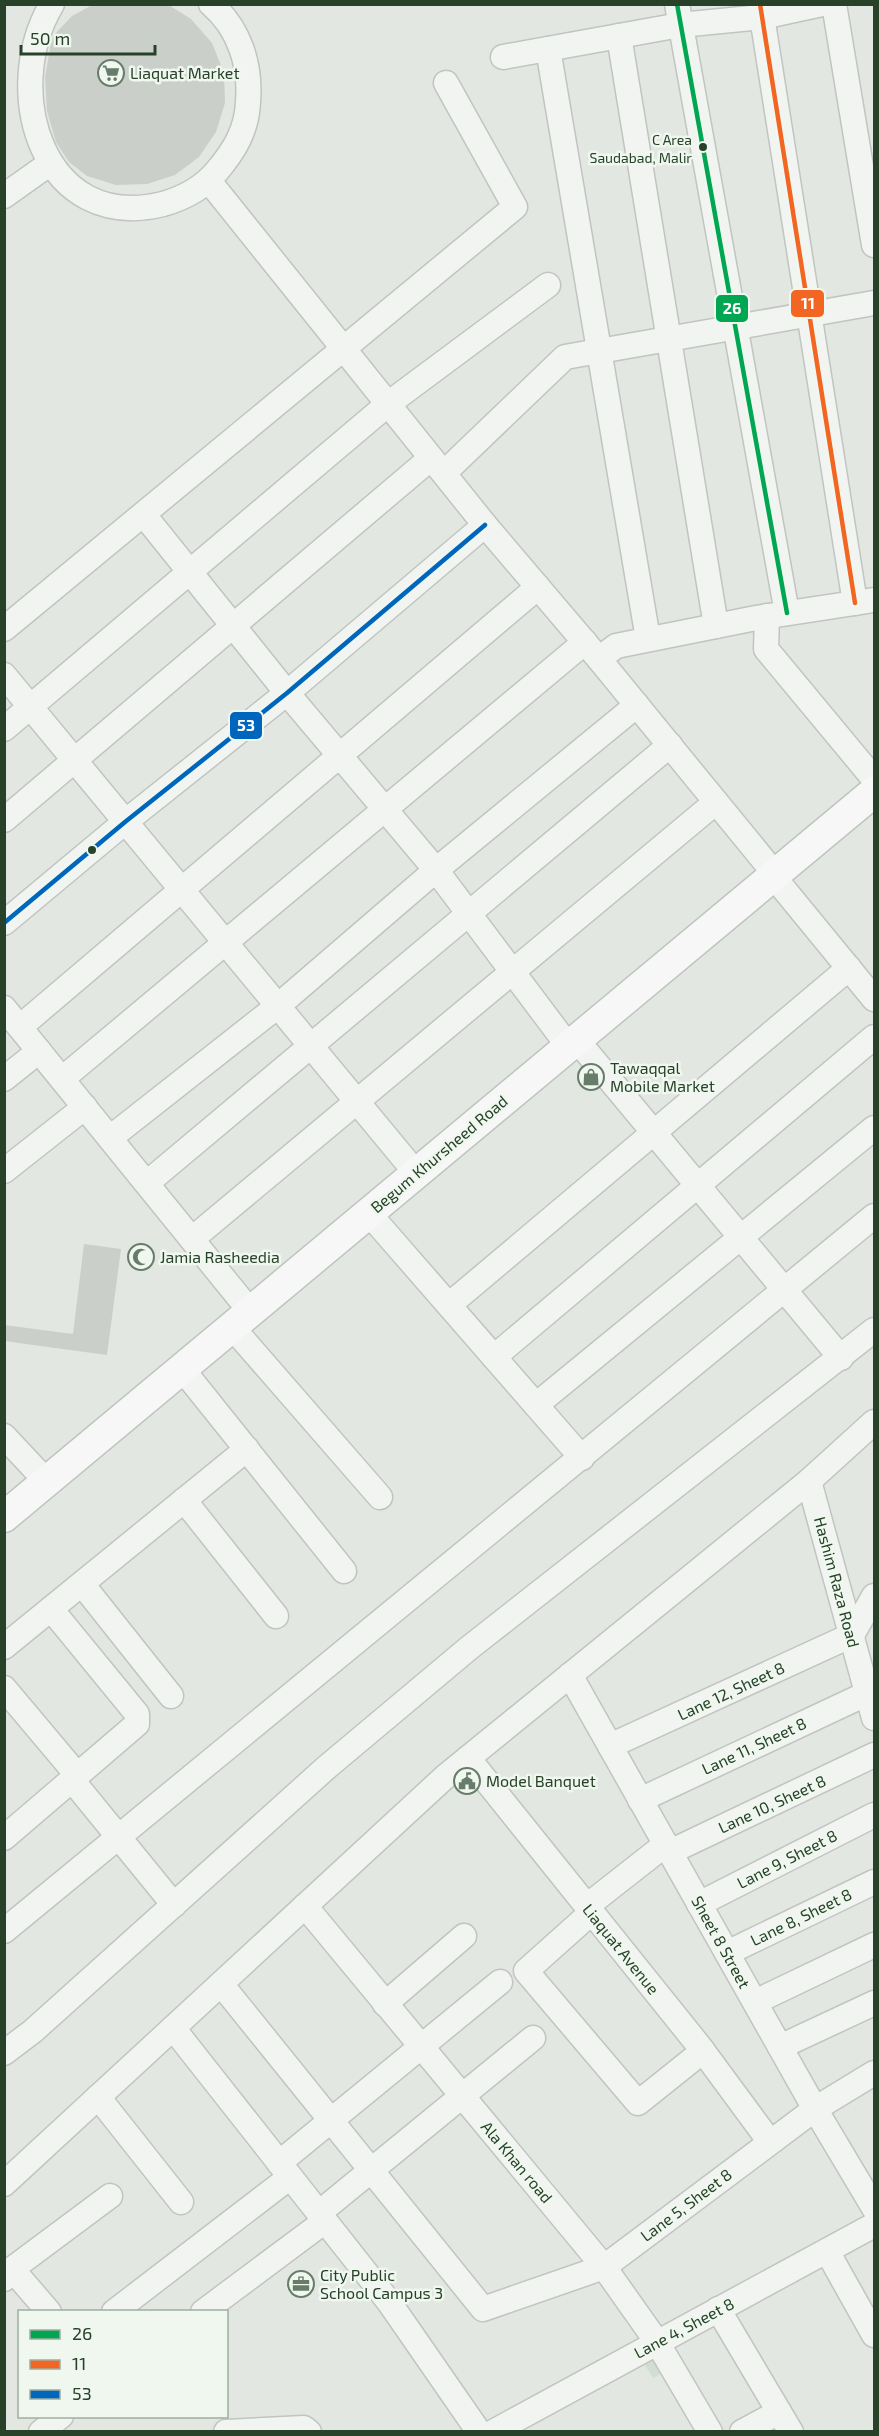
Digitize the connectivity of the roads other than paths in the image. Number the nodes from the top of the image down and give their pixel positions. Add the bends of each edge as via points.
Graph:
1 (211, 4) edge
2 (822, 4) edge
3 (834, 4) edge
4 (46, 6) edge
5 (761, 11) edge
6 (679, 15) edge
7 (619, 36) junction
8 (548, 49) junction
9 (503, 57) dead end
10 (446, 83) dead end
11 (42, 169) junction
12 (209, 181) junction
13 (4, 196) edge
14 (874, 245) edge
15 (548, 285) dead end
16 (874, 303) edge
17 (809, 315) junction
18 (735, 328) junction
19 (669, 339) junction
20 (345, 350) junction
21 (599, 352) junction
22 (388, 404) junction
23 (437, 466) junction
24 (144, 515) junction
25 (484, 525) junction
26 (190, 572) junction
27 (538, 587) junction
28 (865, 601) edge
29 (777, 615) junction
30 (233, 626) junction
31 (717, 626) junction
32 (4, 629) edge
33 (648, 639) junction
34 (592, 651) junction
35 (4, 675) edge
36 (287, 693) junction
37 (637, 705) junction
38 (31, 707) junction
39 (4, 729) edge
40 (670, 745) junction
41 (340, 755) junction
42 (75, 760) junction
43 (874, 779) edge
44 (874, 792) edge
45 (716, 802) junction
46 (385, 809) junction
47 (874, 813) edge
48 (4, 820) edge
49 (125, 822) junction
50 (436, 870) junction
51 (779, 881) junction
52 (182, 889) junction
53 (469, 914) junction
54 (4, 923) edge
55 (226, 942) junction
56 (849, 968) junction
57 (513, 972) junction
58 (874, 999) edge
59 (279, 1005) junction
60 (4, 1008) edge
61 (20, 1027) junction
62 (874, 1037) edge
63 (312, 1045) junction
64 (578, 1049) junction
65 (39, 1051) junction
66 (4, 1079) edge
67 (62, 1079) junction
68 (357, 1101) junction
69 (85, 1107) junction
70 (499, 1114) junction
71 (874, 1128) edge
72 (654, 1133) junction
73 (110, 1138) junction
74 (4, 1172) edge
75 (416, 1173) junction
76 (147, 1183) junction
77 (698, 1185) junction
78 (874, 1216) edge
79 (378, 1224) junction
80 (741, 1238) junction
81 (192, 1239) junction
82 (785, 1291) junction
83 (448, 1305) junction
84 (241, 1325) junction
85 (874, 1330) edge
86 (494, 1357) junction
87 (841, 1358) junction
88 (191, 1380) junction
89 (536, 1405) junction
90 (874, 1422) edge
91 (4, 1436) edge
92 (247, 1449) junction
93 (582, 1458) junction
94 (810, 1481) junction
95 (47, 1482) junction
96 (380, 1497) dead end
97 (184, 1500) junction
98 (4, 1517) edge
99 (4, 1536) edge
100 (344, 1571) dead end
101 (82, 1584) junction
102 (874, 1596) edge
103 (51, 1609) junction
104 (276, 1616) dead end
105 (852, 1635) junction
106 (4, 1647) edge
107 (570, 1675) junction
108 (4, 1688) edge
109 (171, 1696) dead end
110 (873, 1710) edge
111 (610, 1746) junction
112 (874, 1755) edge
113 (468, 1758) junction
114 (75, 1778) junction
115 (640, 1800) junction
116 (874, 1815) edge
117 (4, 1838) edge
118 (118, 1838) junction
119 (668, 1848) junction
120 (874, 1882) edge
121 (699, 1904) junction
122 (174, 1905) junction
123 (304, 1906) junction
124 (589, 1910) junction
125 (4, 1931) edge
126 (464, 1936) dead end
127 (874, 1945) edge
128 (727, 1953) junction
129 (500, 1982) dead end
130 (221, 1984) junction
131 (755, 2002) junction
132 (874, 2003) edge
133 (385, 2004) junction
134 (172, 2028) junction
135 (533, 2038) dead end
136 (421, 2046) junction
137 (780, 2047) junction
138 (703, 2051) junction
139 (4, 2053) edge
140 (874, 2073) edge
141 (462, 2096) junction
142 (98, 2097) junction
143 (815, 2109) junction
144 (331, 2120) junction
145 (770, 2142) junction
146 (284, 2170) junction
147 (371, 2170) junction
148 (4, 2184) edge
149 (110, 2196) dead end
150 (181, 2202) dead end
151 (874, 2208) edge
152 (322, 2217) junction
153 (874, 2224) edge
154 (827, 2251) junction
155 (604, 2267) junction
156 (8, 2274) edge
157 (718, 2309) junction
158 (47, 2310) edge
159 (116, 2310) edge
160 (206, 2310) edge
161 (874, 2335) edge
162 (657, 2342) junction
163 (58, 2418) edge
164 (785, 2422) edge
165 (305, 2430) edge
166 (41, 2432) edge
167 (226, 2432) edge
168 (479, 2432) edge
169 (493, 2432) edge
170 (710, 2432) edge
171 (742, 2432) edge

1 - 12 street via 240,43 250,79 248,116 234,151
2 - 5 street
3 - 14 street
4 - 11 street via 21,47 13,79 14,111 24,142
5 - 6 street
5 - 17 street
6 - 7 street
6 - 18 street
7 - 8 street
7 - 19 street
8 - 9 street
8 - 21 street
10 - 20 street via 515,207
11 - 12 street via 71,193 106,206 143,209 179,199
11 - 13 street
12 - 20 street
15 - 22 street
16 - 17 street
17 - 18 street
17 - 28 street
18 - 19 street
18 - 29 street
19 - 21 street
19 - 31 street
20 - 22 street
20 - 24 street
21 - 23 street via 565,357
21 - 33 street
22 - 23 street
22 - 26 street
23 - 25 street
23 - 30 street
24 - 26 street
24 - 32 street
25 - 27 street
25 - 36 street
26 - 30 street
26 - 38 street
27 - 34 street
27 - 41 street
28 - 29 street
29 - 31 street
29 - 43 street via 766,649
30 - 36 street
30 - 42 street
31 - 33 street
33 - 34 street
34 - 37 street
34 - 46 street
35 - 38 street
36 - 41 street
36 - 49 street
37 - 40 street
37 - 50 street
38 - 39 street
38 - 42 street
40 - 45 street
40 - 53 street
41 - 46 street
41 - 52 street
42 - 48 street
42 - 49 street
44 - 51 main road, Begum Khursheed Road
45 - 51 street
45 - 57 street
46 - 50 street
46 - 55 street
47 - 51 main road, Begum Khursheed Road
49 - 52 street
49 - 54 street
50 - 53 street
50 - 59 street
51 - 56 street
51 - 64 main road, Begum Khursheed Road
52 - 55 street
52 - 61 street
53 - 57 street
53 - 63 street
55 - 59 street
55 - 67 street
56 - 58 street
56 - 72 street
57 - 64 street
57 - 68 street
59 - 63 street
59 - 73 street
60 - 61 street
61 - 65 street
62 - 77 street
63 - 68 street
63 - 76 street
64 - 70 main road, Begum Khursheed Road
64 - 72 street
65 - 66 street
65 - 67 street
67 - 69 street
68 - 75 street
68 - 81 street
69 - 73 street
69 - 74 street
70 - 75 main road, Begum Khursheed Road
70 - 79 main road, Begum Khursheed Road
71 - 80 street
72 - 77 street
72 - 83 street
73 - 76 street
75 - 84 main road, Begum Khursheed Road
76 - 81 street
77 - 80 street
77 - 86 street
78 - 82 street
79 - 83 street
79 - 84 main road, Begum Khursheed Road
80 - 82 street
80 - 89 street
81 - 84 street
82 - 87 street
82 - 93 street
83 - 86 street
84 - 88 main road, Begum Khursheed Road
84 - 95 main road, Begum Khursheed Road
84 - 96 street
85 - 87 street
86 - 89 street
87 - 122 street via 469,1648 327,1767
88 - 92 street
88 - 99 main road, Begum Khursheed Road
89 - 93 street
90 - 94 street
91 - 95 street
92 - 97 street
92 - 100 street
93 - 118 street
94 - 105 street, Hashim Raza Road
94 - 107 street
95 - 98 main road, Begum Khursheed Road
97 - 101 street
97 - 104 street
101 - 103 street
101 - 109 street
102 - 105 street
103 - 106 street
103 - 114 street via 138,1720 135,1727
105 - 110 street, Hashim Raza Road
105 - 111 street, Lane 12, Sheet 8
107 - 111 street, Sheet 8 Street
107 - 113 street
108 - 114 street
110 - 115 street, Lane 11, Sheet 8
111 - 115 street, Sheet 8 Street
112 - 119 street, Lane 10, Sheet 8
113 - 123 street
113 - 124 street, Liaquat Avenue
114 - 117 street
114 - 118 street
115 - 119 street, Sheet 8 Street
116 - 121 street, Lane 9, Sheet 8
118 - 122 street
118 - 125 street
119 - 121 street, Sheet 8 Street
119 - 124 street, Lane 10, Sheet 8
120 - 128 street, Lane 8, Sheet 8
121 - 128 street, Sheet 8 Street
122 - 139 street
123 - 130 street
123 - 133 street, Ala Khan road
124 - 138 street, Liaquat Avenue
124 - 138 street, Lane 10, Sheet 8 via 526,1971 638,2103
126 - 133 street
127 - 131 street
128 - 131 street, Sheet 8 Street
129 - 136 street
130 - 134 street
130 - 144 street
131 - 137 street, Sheet 8 Street
132 - 137 street
133 - 136 street, Ala Khan road
134 - 142 street
134 - 146 street
135 - 141 street
136 - 141 street, Ala Khan road
136 - 144 street
137 - 143 street, Sheet 8 Street
138 - 145 street, Liaquat Avenue
140 - 143 street, Lane 5, Sheet 8
141 - 147 street
141 - 155 street, Ala Khan road
142 - 148 street
142 - 150 street
143 - 145 street, Lane 5, Sheet 8
143 - 151 street, Sheet 8 Street
144 - 146 street
144 - 147 street
145 - 155 street, Lane 5, Sheet 8
146 - 152 street
146 - 159 street
147 - 152 street
147 - 155 street, Lane 5, Sheet 8 via 483,2309
149 - 156 street
152 - 160 street
152 - 168 street via 389,2302
153 - 154 street, Lane 4, Sheet 8
154 - 157 street, Lane 4, Sheet 8
154 - 161 street
155 - 162 street, Ala Khan road
156 - 158 street
157 - 162 street, Lane 4, Sheet 8
157 - 164 street
162 - 169 street, Lane 4, Sheet 8
162 - 170 street, Ala Khan road
163 - 166 street
164 - 171 street
165 - 167 street

